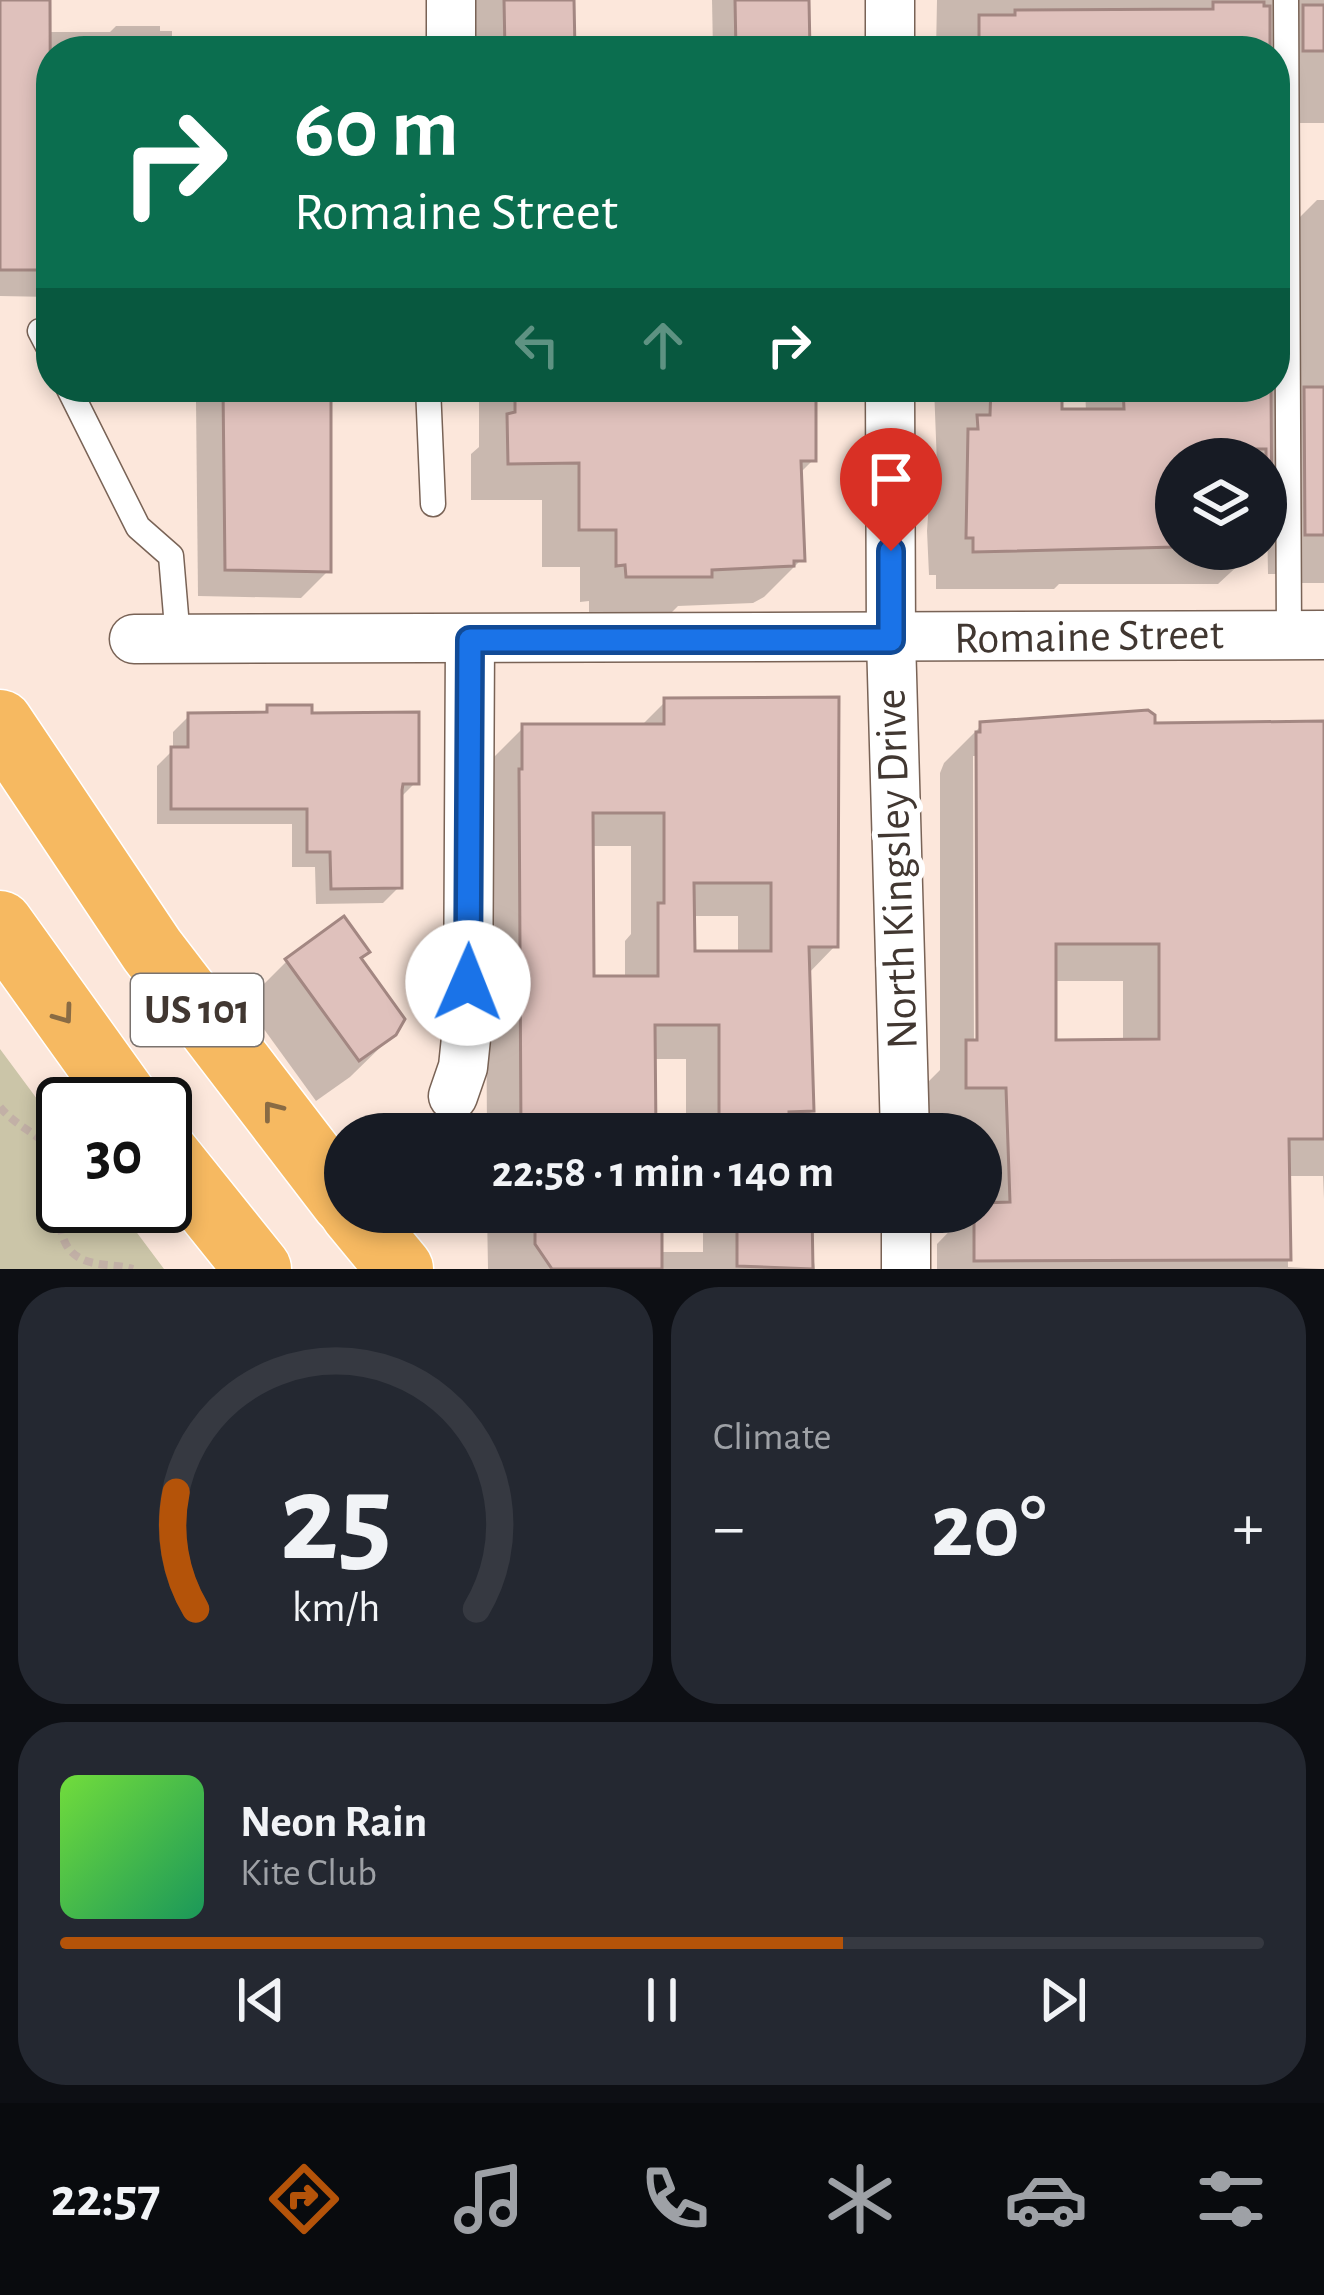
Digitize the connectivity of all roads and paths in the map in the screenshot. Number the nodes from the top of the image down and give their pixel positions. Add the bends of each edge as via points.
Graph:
1 (451, 0) edge
2 (890, 0) edge
3 (1286, 0) edge
4 (451, 36) edge
5 (890, 36) edge
6 (1287, 36) edge
7 (1290, 127) edge
8 (76, 402) edge
9 (429, 402) edge
10 (890, 402) edge
11 (433, 504) dead end
12 (1306, 635) edge
13 (156, 639) joint
14 (470, 640) junction
15 (891, 640) junction
16 (0, 688) edge
17 (0, 723) edge
18 (57, 812) junction
19 (0, 924) edge
20 (110, 1077) edge
21 (453, 1096) dead end
22 (0, 1107) edge
23 (904, 1113) edge
24 (36, 1136) edge
25 (324, 1175) edge
26 (192, 1187) edge
27 (63, 1233) edge
28 (370, 1233) edge
29 (906, 1233) edge
30 (133, 1269) edge
31 (258, 1269) edge
32 (400, 1269) edge
33 (906, 1269) edge

1 - 4 street
2 - 5 street
3 - 6 lane
7 - 12 lane
8 - 13 lane via 138,527 171,556
9 - 11 lane
10 - 15 street, North Kingsley Drive
12 - 15 street, Romaine Street
13 - 14 street, Romaine Street
14 - 15 street, Romaine Street
14 - 21 street via 468,1019
15 - 23 street, North Kingsley Drive
16 - 18 highway
17 - 18 highway, US 101
25 -> 18 highway, US 101
19 -> 20 highway, US 101
22 - 24 path
26 - 31 highway
27 - 30 path via 75,1256
28 - 32 highway
29 - 33 street

